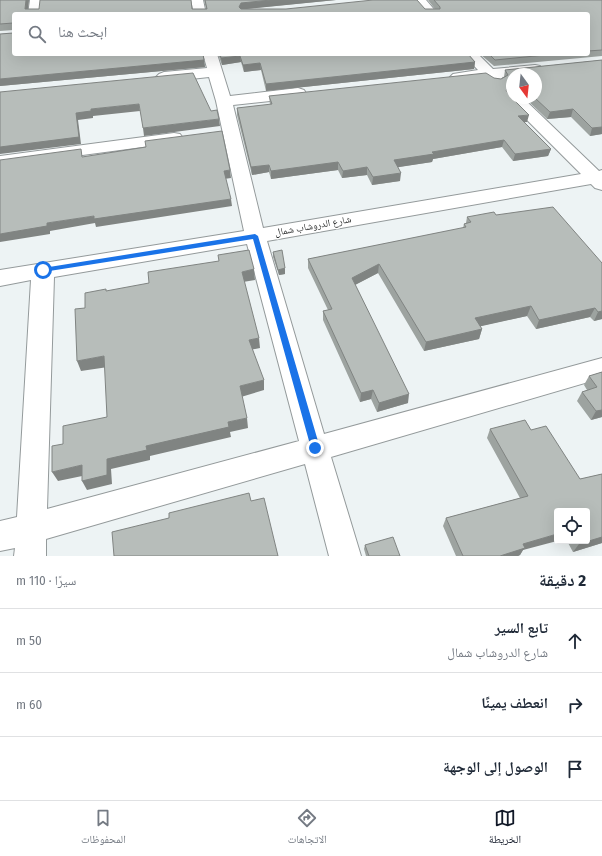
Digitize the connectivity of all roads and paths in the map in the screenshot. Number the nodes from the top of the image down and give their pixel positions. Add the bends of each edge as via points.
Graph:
1 (36, 0) edge
2 (197, 0) edge
3 (419, 0) edge
4 (34, 12) edge
5 (200, 12) edge
6 (430, 12) edge
7 (472, 56) edge
8 (212, 63) edge
9 (549, 67) edge
10 (489, 74) junction
11 (151, 78) edge
12 (442, 79) edge
13 (506, 90) edge
14 (310, 92) edge
15 (224, 101) junction
16 (520, 104) edge
17 (192, 136) edge
18 (0, 161) edge
19 (600, 179) edge
20 (255, 236) junction
21 (43, 270) junction
22 (0, 278) edge
23 (602, 368) edge
24 (315, 448) junction
25 (33, 528) junction
26 (0, 536) edge
27 (30, 556) edge
28 (345, 556) edge

1 - 4 street
2 - 5 street
3 - 6 street
7 - 10 street
8 - 11 street
8 - 15 street
9 - 10 street
10 - 12 street
10 - 13 street
14 - 15 street
15 - 20 street via 223,132
16 - 19 street
17 - 18 street
19 - 20 street, شارع الدروشاب شمال
20 - 21 street, شارع الدروشاب شمال
20 - 24 street
21 - 22 street, شارع الدروشاب شمال
21 - 25 street
23 - 24 street
24 - 25 street
24 - 28 street
25 - 26 street
25 - 27 street

